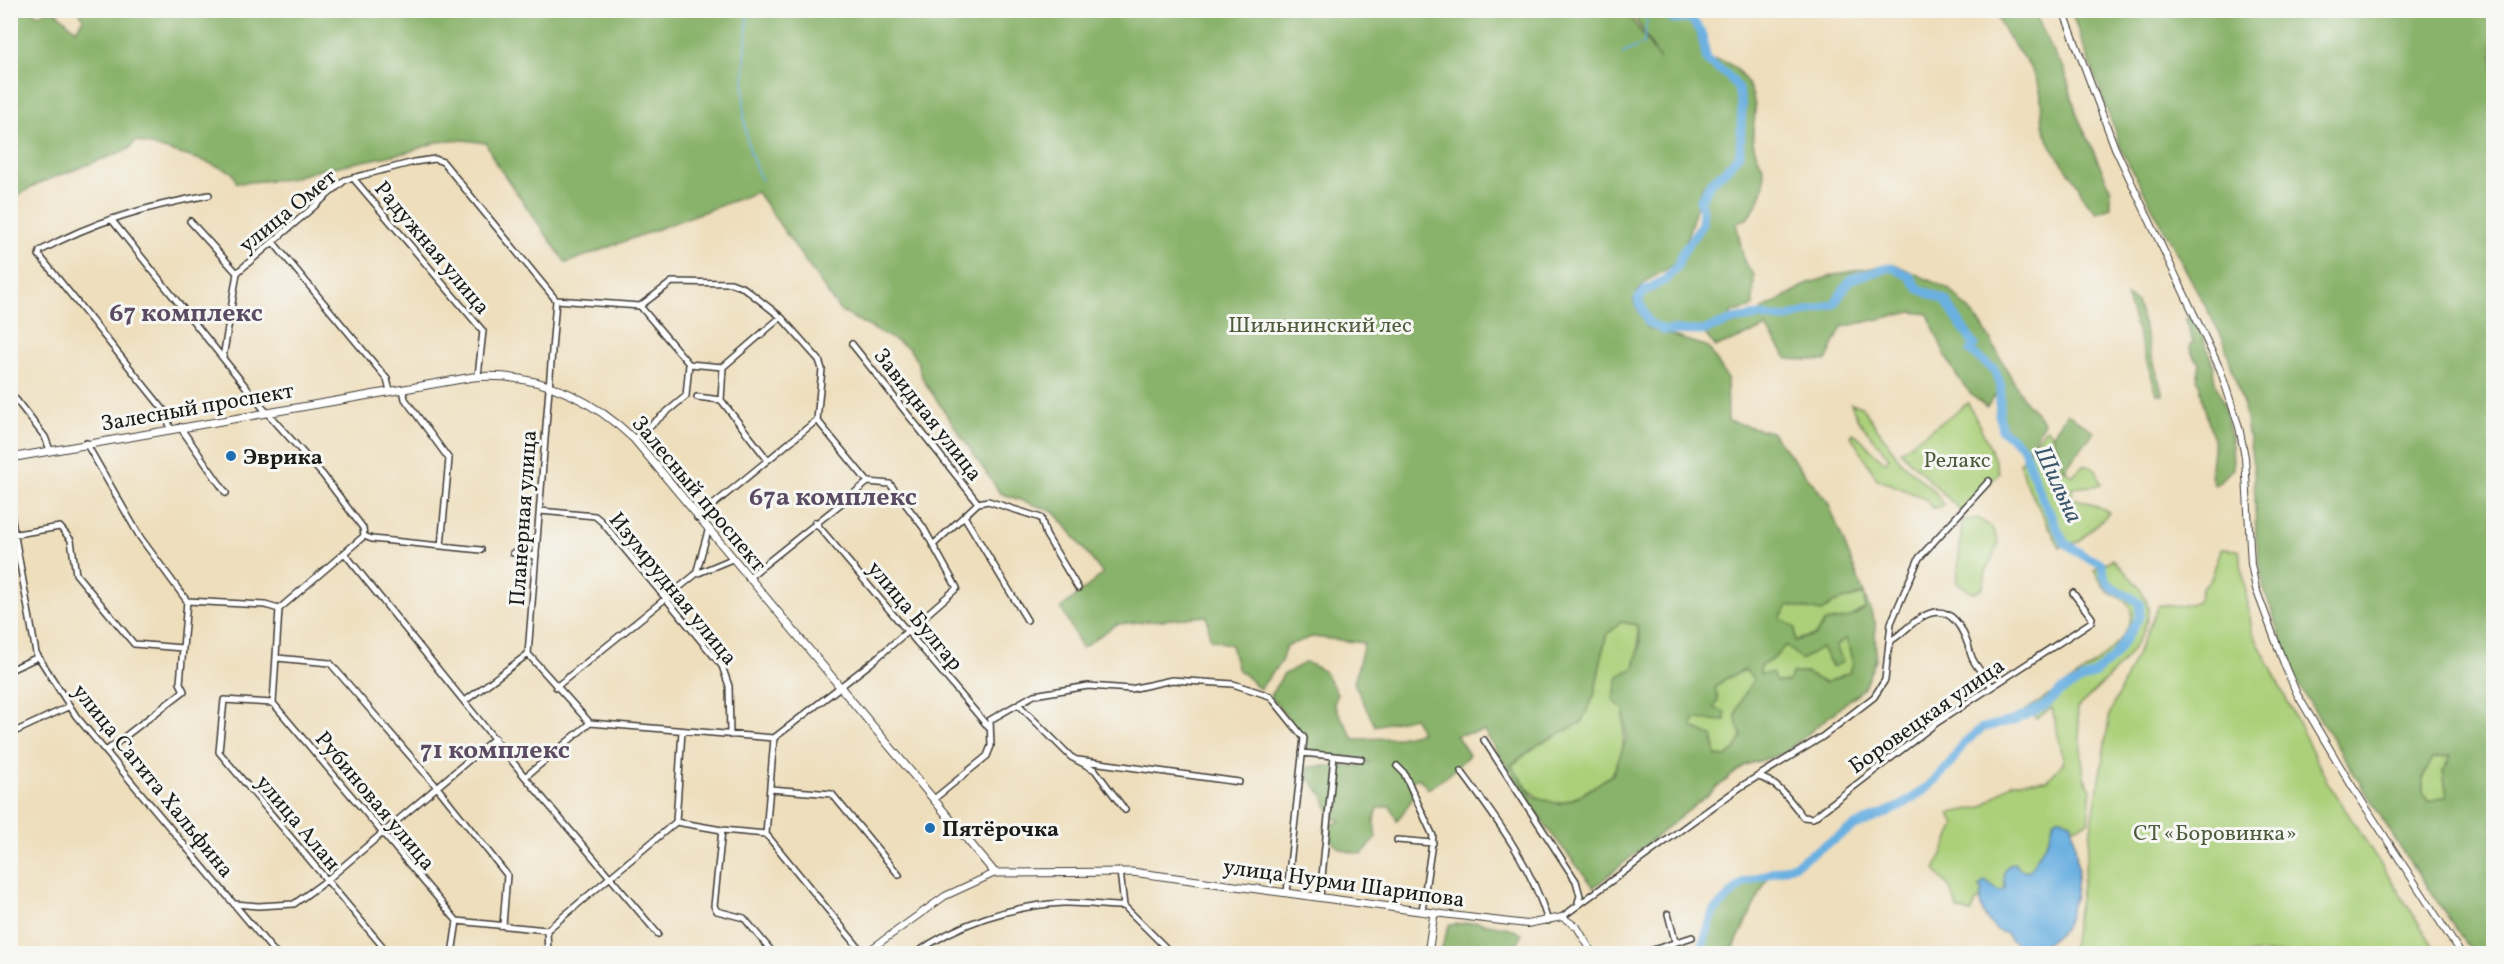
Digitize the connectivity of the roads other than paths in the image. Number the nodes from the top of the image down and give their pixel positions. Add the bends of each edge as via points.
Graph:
1 (2063, 10) edge
2 (353, 177) junction
3 (208, 195) dead end
4 (111, 219) junction
5 (190, 221) dead end
6 (273, 242) junction
7 (237, 273) junction
8 (556, 300) junction
9 (640, 306) junction
10 (781, 317) junction
11 (852, 344) dead end
12 (223, 358) junction
13 (689, 364) junction
14 (723, 367) junction
15 (478, 376) junction
16 (548, 384) junction
17 (403, 389) junction
18 (390, 391) junction
19 (10, 392) edge
20 (697, 397) dead end
21 (721, 400) junction
22 (268, 412) junction
23 (817, 420) junction
24 (180, 427) junction
25 (170, 429) junction
26 (634, 439) junction
27 (86, 443) junction
28 (50, 450) junction
29 (10, 458) edge
30 (766, 459) junction
31 (1989, 481) dead end
32 (868, 482) junction
33 (226, 493) dead end
34 (978, 503) junction
35 (10, 508) edge
36 (540, 511) junction
37 (964, 516) junction
38 (697, 518) junction
39 (815, 522) junction
40 (708, 531) junction
41 (13, 534) edge
42 (364, 536) junction
43 (933, 545) junction
44 (441, 546) junction
45 (481, 550) dead end
46 (513, 553) dead end
47 (345, 554) junction
48 (536, 556) junction
49 (732, 560) junction
50 (696, 574) junction
51 (748, 578) junction
52 (1078, 588) dead end
53 (2073, 593) dead end
54 (666, 599) junction
55 (187, 601) junction
56 (279, 609) junction
57 (1027, 620) dead end
58 (908, 630) junction
59 (182, 648) junction
60 (1888, 648) junction
61 (528, 654) junction
62 (38, 657) junction
63 (277, 658) junction
64 (10, 670) edge
65 (1991, 686) junction
66 (556, 687) junction
67 (840, 687) junction
68 (465, 700) junction
69 (273, 703) junction
70 (1018, 704) junction
71 (70, 706) junction
72 (590, 723) junction
73 (990, 730) junction
74 (682, 731) junction
75 (10, 734) edge
76 (730, 735) junction
77 (495, 738) junction
78 (774, 738) junction
79 (1484, 740) dead end
80 (106, 751) junction
81 (1302, 753) junction
82 (1334, 756) junction
83 (1361, 759) dead end
84 (1078, 760) junction
85 (1107, 765) junction
86 (1397, 766) dead end
87 (1095, 770) junction
88 (1461, 771) dead end
89 (525, 777) junction
90 (1758, 777) junction
91 (1239, 782) dead end
92 (437, 787) junction
93 (770, 789) junction
94 (934, 799) junction
95 (1125, 810) dead end
96 (676, 822) junction
97 (722, 830) junction
98 (382, 833) junction
99 (766, 834) junction
100 (1397, 840) dead end
101 (1433, 843) junction
102 (1120, 871) junction
103 (995, 873) junction
104 (899, 875) dead end
105 (611, 876) junction
106 (327, 880) junction
107 (1287, 892) junction
108 (1320, 897) junction
109 (235, 904) junction
110 (1578, 904) junction
111 (1124, 906) junction
112 (1422, 911) junction
113 (1434, 913) junction
114 (1668, 914) dead end
115 (1562, 917) junction
116 (457, 921) junction
117 (1548, 921) junction
118 (503, 925) junction
119 (547, 930) junction
120 (658, 934) dead end
121 (1692, 937) dead end
122 (1675, 941) junction
123 (276, 954) edge
124 (389, 954) edge
125 (452, 954) edge
126 (548, 954) edge
127 (774, 954) edge
128 (864, 954) edge
129 (915, 954) edge
130 (1172, 954) edge
131 (1428, 954) edge
132 (1593, 954) edge
133 (1641, 954) edge
134 (2461, 954) edge

1 - 134 street via 2119,157 2220,369 2245,458 2252,572 2286,669 2350,783
2 - 6 street, улица Омет
2 - 8 street, улица Омет via 414,162 443,162
2 - 15 street, Радужная улица via 483,331
3 - 4 street
4 - 12 street
4 - 25 street via 70,234 39,255 167,414
5 - 7 street
6 - 7 street, улица Омет
6 - 18 street via 387,379
7 - 12 street, улица Омет
8 - 9 street
8 - 16 street, Планерная улица
9 - 10 street via 672,282 731,283 744,288
9 - 13 street
10 - 14 street
10 - 23 street via 819,360 822,369
11 - 34 street, Завидная улица
12 - 22 street
13 - 14 street
13 - 26 street via 686,396
14 - 21 street
15 - 16 main road, Залесный проспект via 507,376
15 - 17 main road, Залесный проспект
16 - 26 main road, Залесный проспект via 597,409
16 - 36 street, Планерная улица
17 - 18 main road, Залесный проспект
17 - 44 street via 405,399 449,459
18 - 22 main road, Залесный проспект
19 - 28 street via 45,437
20 - 21 street
21 - 30 street
22 - 24 main road, Залесный проспект
22 - 42 street via 323,475 363,528
23 - 30 street
23 - 32 street
24 - 25 main road, Залесный проспект
24 - 33 street
25 - 27 main road, Залесный проспект
26 - 38 main road, Залесный проспект
27 - 28 main road, Залесный проспект
27 - 55 street via 140,537
28 - 29 main road, Залесный проспект
30 - 38 street
31 - 60 street via 1919,558 1891,623
32 - 39 street
32 - 43 street via 890,484
34 - 37 street
34 - 52 street, Завидная улица via 988,501 1041,518 1046,535
35 - 41 street, улица Сагита Хальфина
36 - 48 street, Планерная улица
36 - 54 street, Изумрудная улица via 595,516
37 - 43 street
37 - 57 street, Завидная улица
38 - 40 main road, Залесный проспект
39 - 51 street
39 - 58 street, улица Булгар
40 - 49 main road, Залесный проспект
40 - 50 street
41 - 59 street via 60,527 71,540 76,574 134,644
41 - 62 street, улица Сагита Хальфина
42 - 44 street
42 - 47 street
43 - 58 street via 957,588
44 - 45 street
46 - 48 street
47 - 56 street
47 - 68 street
48 - 61 street, Планерная улица
49 - 50 street
49 - 51 main road, Залесный проспект
50 - 54 street
51 - 67 main road, Залесный проспект
53 - 65 street, Боровецкая улица via 2091,622
54 - 66 street
54 - 76 street, Изумрудная улица via 728,676
55 - 56 street
55 - 59 street
56 - 63 street
58 - 67 street
58 - 73 street, улица Булгар
59 - 80 street via 180,682 184,691
60 - 65 street via 1892,640 1925,615 1950,615 1959,623 1974,662
60 - 90 street via 1885,680 1874,697 1822,737
61 - 66 street
61 - 68 street
62 - 64 street
62 - 71 street, улица Сагита Хальфина
63 - 69 street
63 - 92 street via 330,663
65 - 90 street, Боровецкая улица via 1810,819 1803,817 1774,784
66 - 72 street
67 - 78 street
67 - 94 main road, Залесный проспект
68 - 77 street
69 - 98 street, Рубиновая улица
69 - 106 street, улица Алан via 224,700 219,752
70 - 73 street via 990,720
70 - 81 street via 1034,695 1088,686 1131,689 1172,680 1233,684 1269,696 1304,738
70 - 84 street
71 - 75 street
71 - 80 street, улица Сагита Хальфина
72 - 74 street
72 - 89 street
73 - 94 street via 987,756
74 - 76 street
74 - 96 street
76 - 78 street
77 - 89 street
77 - 92 street
78 - 93 street
79 - 110 street via 1576,881
80 - 109 street, улица Сагита Хальфина
81 - 82 street
81 - 107 street
82 - 83 street
82 - 108 street
84 - 85 street
84 - 87 street
85 - 87 street
85 - 91 street
86 - 101 street via 1431,828
87 - 95 street
88 - 117 street via 1499,822 1533,880
89 - 105 street
90 - 110 street
92 - 98 street
92 - 118 street via 507,875
93 - 99 street
93 - 104 street via 832,794
94 - 103 main road, Залесный проспект
96 - 97 street
96 - 105 street
97 - 99 street
97 - 127 street via 714,906 717,911 744,918
98 - 106 street
98 - 116 street, Рубиновая улица
99 - 128 street
100 - 101 street
101 - 112 street
102 - 103 main road, улица Нурми Шарипова
102 - 107 main road, улица Нурми Шарипова
102 - 111 street
103 - 128 street via 945,896
105 - 119 street
105 - 120 street
106 - 109 street via 294,904
106 - 124 street, улица Алан
107 - 108 main road, улица Нурми Шарипова
108 - 112 main road, улица Нурми Шарипова
109 - 123 street, улица Сагита Хальфина
110 - 115 street
111 - 129 street via 1061,903 1023,909 952,931
111 - 130 street
112 - 113 main road, улица Нурми Шарипова
113 - 117 street, улица Нурми Шарипова via 1527,924
113 - 131 main road
114 - 122 street
115 - 117 street, улица Нурми Шарипова
115 - 132 street via 1577,927
116 - 118 street
116 - 125 street
118 - 119 street
119 - 126 street
121 - 122 street
122 - 133 street

